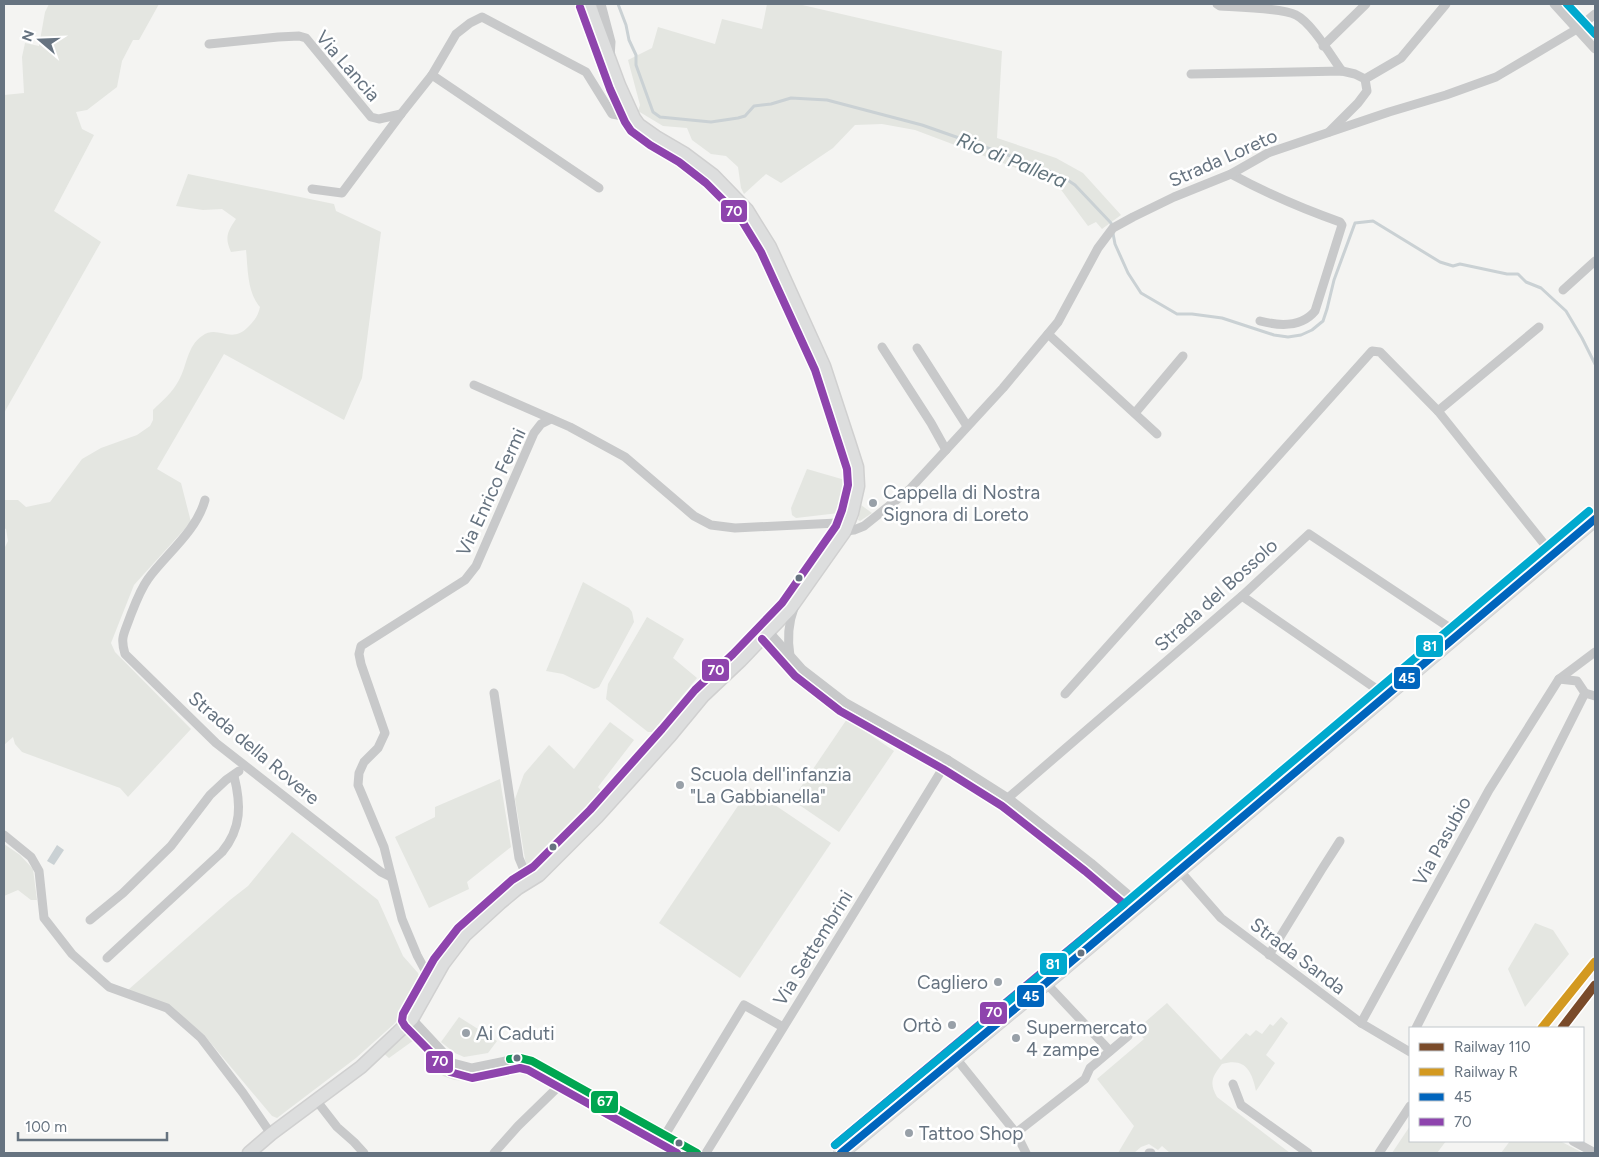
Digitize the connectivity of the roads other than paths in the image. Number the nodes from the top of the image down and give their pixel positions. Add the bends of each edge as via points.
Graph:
1 (589, 4) edge
2 (601, 4) edge
3 (1217, 4) edge
4 (1366, 4) edge
5 (1446, 4) edge
6 (1554, 4) edge
7 (1595, 14) edge
8 (1576, 29) junction
9 (210, 44) dead end
10 (1323, 46) junction
11 (1595, 49) edge
12 (610, 62) junction
13 (1342, 71) junction
14 (1191, 74) dead end
15 (432, 75) junction
16 (1366, 78) junction
17 (401, 114) junction
18 (634, 118) junction
19 (1328, 134) junction
20 (1231, 174) junction
21 (599, 188) dead end
22 (312, 189) dead end
23 (1595, 261) edge
24 (1563, 290) dead end
25 (1260, 321) dead end
26 (1539, 326) dead end
27 (1048, 334) junction
28 (882, 347) dead end
29 (917, 348) dead end
30 (1183, 356) dead end
31 (474, 385) dead end
32 (1438, 411) junction
33 (1135, 413) junction
34 (551, 419) junction
35 (967, 426) junction
36 (1158, 434) dead end
37 (946, 450) junction
38 (205, 500) dead end
39 (1595, 519) edge
40 (846, 531) junction
41 (1553, 555) junction
42 (1242, 596) junction
43 (796, 601) junction
44 (769, 632) junction
45 (1459, 634) junction
46 (1595, 652) edge
47 (790, 656) junction
48 (1559, 679) junction
49 (494, 693) dead end
50 (1066, 694) dead end
51 (1585, 694) junction
52 (1595, 696) edge
53 (1384, 697) junction
54 (948, 760) junction
55 (1008, 798) junction
56 (4, 836) edge
57 (1340, 841) dead end
58 (1179, 870) junction
59 (390, 877) junction
60 (529, 882) junction
61 (1139, 904) junction
62 (90, 920) dead end
63 (1269, 955) junction
64 (107, 958) dead end
65 (432, 983) junction
66 (1046, 983) junction
67 (412, 1019) junction
68 (1360, 1023) junction
69 (784, 1027) junction
70 (1417, 1027) edge
71 (1128, 1036) dead end
72 (1110, 1051) junction
73 (1409, 1051) edge
74 (955, 1057) junction
75 (1233, 1084) dead end
76 (558, 1087) dead end
77 (316, 1100) junction
78 (1409, 1108) edge
79 (1016, 1133) junction
80 (272, 1134) junction
81 (664, 1135) junction
82 (1575, 1142) edge
83 (249, 1153) edge
84 (364, 1153) edge
85 (494, 1153) edge
86 (697, 1153) edge
87 (706, 1153) edge
88 (840, 1153) edge
89 (1026, 1153) edge
90 (1308, 1153) edge
91 (1379, 1153) edge
92 (1595, 1153) edge

1 - 12 street
2 - 12 street via 611,42
3 - 10 street via 1295,14 1308,25
4 - 10 street
5 - 16 street via 1401,58
6 - 8 street
7 - 8 street, Strada Loreto
8 - 11 street
8 - 19 street, Strada Loreto via 1496,77
9 - 17 street, Via Lancia via 278,37 306,38 371,117 379,119
10 - 13 street
12 - 18 street
13 - 14 street
13 - 16 street
15 - 17 street, Via Lancia
15 - 18 street, Via Lancia via 456,34 482,17 586,72 612,114
15 - 21 street
16 - 19 street via 1367,91
17 - 22 street, Via Lancia via 342,193
18 - 40 street via 644,129 713,175 747,210 770,247 824,366 857,467 858,486
19 - 20 street, Strada Loreto via 1268,153
20 - 25 street via 1294,206 1340,222 1342,226 1315,311 1310,317 1286,324
20 - 27 street, Strada Loreto via 1132,216 1114,228 1098,248 1058,322
23 - 24 street
26 - 32 street
27 - 33 street
27 - 35 street, Strada Loreto
28 - 37 street
29 - 35 street
30 - 33 street
31 - 34 street
32 - 41 street
32 - 50 street via 1380,352 1372,351
33 - 36 street
34 - 40 street via 625,457 694,516 710,525 735,528 837,523
34 - 59 street, Via Enrico Fermi via 534,433 472,572 465,580 361,646 360,664 385,733 378,748 364,762 358,785 384,847
35 - 37 street, Strada Loreto
37 - 40 street, Strada Loreto via 904,494 864,526
38 - 59 street, Strada della Rovere via 194,524 148,579 140,594 121,641 125,654 216,743
39 - 41 main road
40 - 43 street
41 - 45 main road
42 - 45 street, Strada del Bossolo via 1309,534
42 - 53 street
42 - 55 street, Strada del Bossolo
43 - 44 street
43 - 47 street via 788,628
44 - 47 street
44 - 60 street via 703,696 597,817
45 - 53 main road
46 - 48 street, Via Pasubio
47 - 54 street via 846,703
48 - 51 street via 1577,681
48 - 68 street, Via Pasubio via 1489,790
49 - 60 street via 519,858
51 - 52 street
51 - 70 street
53 - 58 main road
54 - 55 street
54 - 69 street, Via Settembrini
55 - 61 street
56 - 80 street via 31,857 39,871 44,918 72,954 109,987 167,1008 201,1038
57 - 63 street
58 - 61 main road
58 - 63 street, Strada Sanda via 1221,918
59 - 65 street via 402,919
60 - 65 street via 465,935
61 - 66 main road
62 - 64 street via 171,846 210,795 236,774 239,812 237,828 230,843
63 - 68 street, Strada Sanda
65 - 67 street
66 - 72 street
66 - 74 main road
67 - 77 street via 361,1067
67 - 81 street via 453,1062 472,1068 520,1058 532,1061
68 - 73 street, Strada Sanda
69 - 81 street via 744,1005
69 - 87 street, Via Settembrini
71 - 72 street
72 - 79 street via 1090,1068 1085,1079
74 - 79 street
74 - 88 main road
75 - 90 street via 1241,1105
76 - 85 street
77 - 80 street
77 - 84 street
78 - 91 street
79 - 89 street
80 - 83 street
81 - 86 street
82 - 92 street

